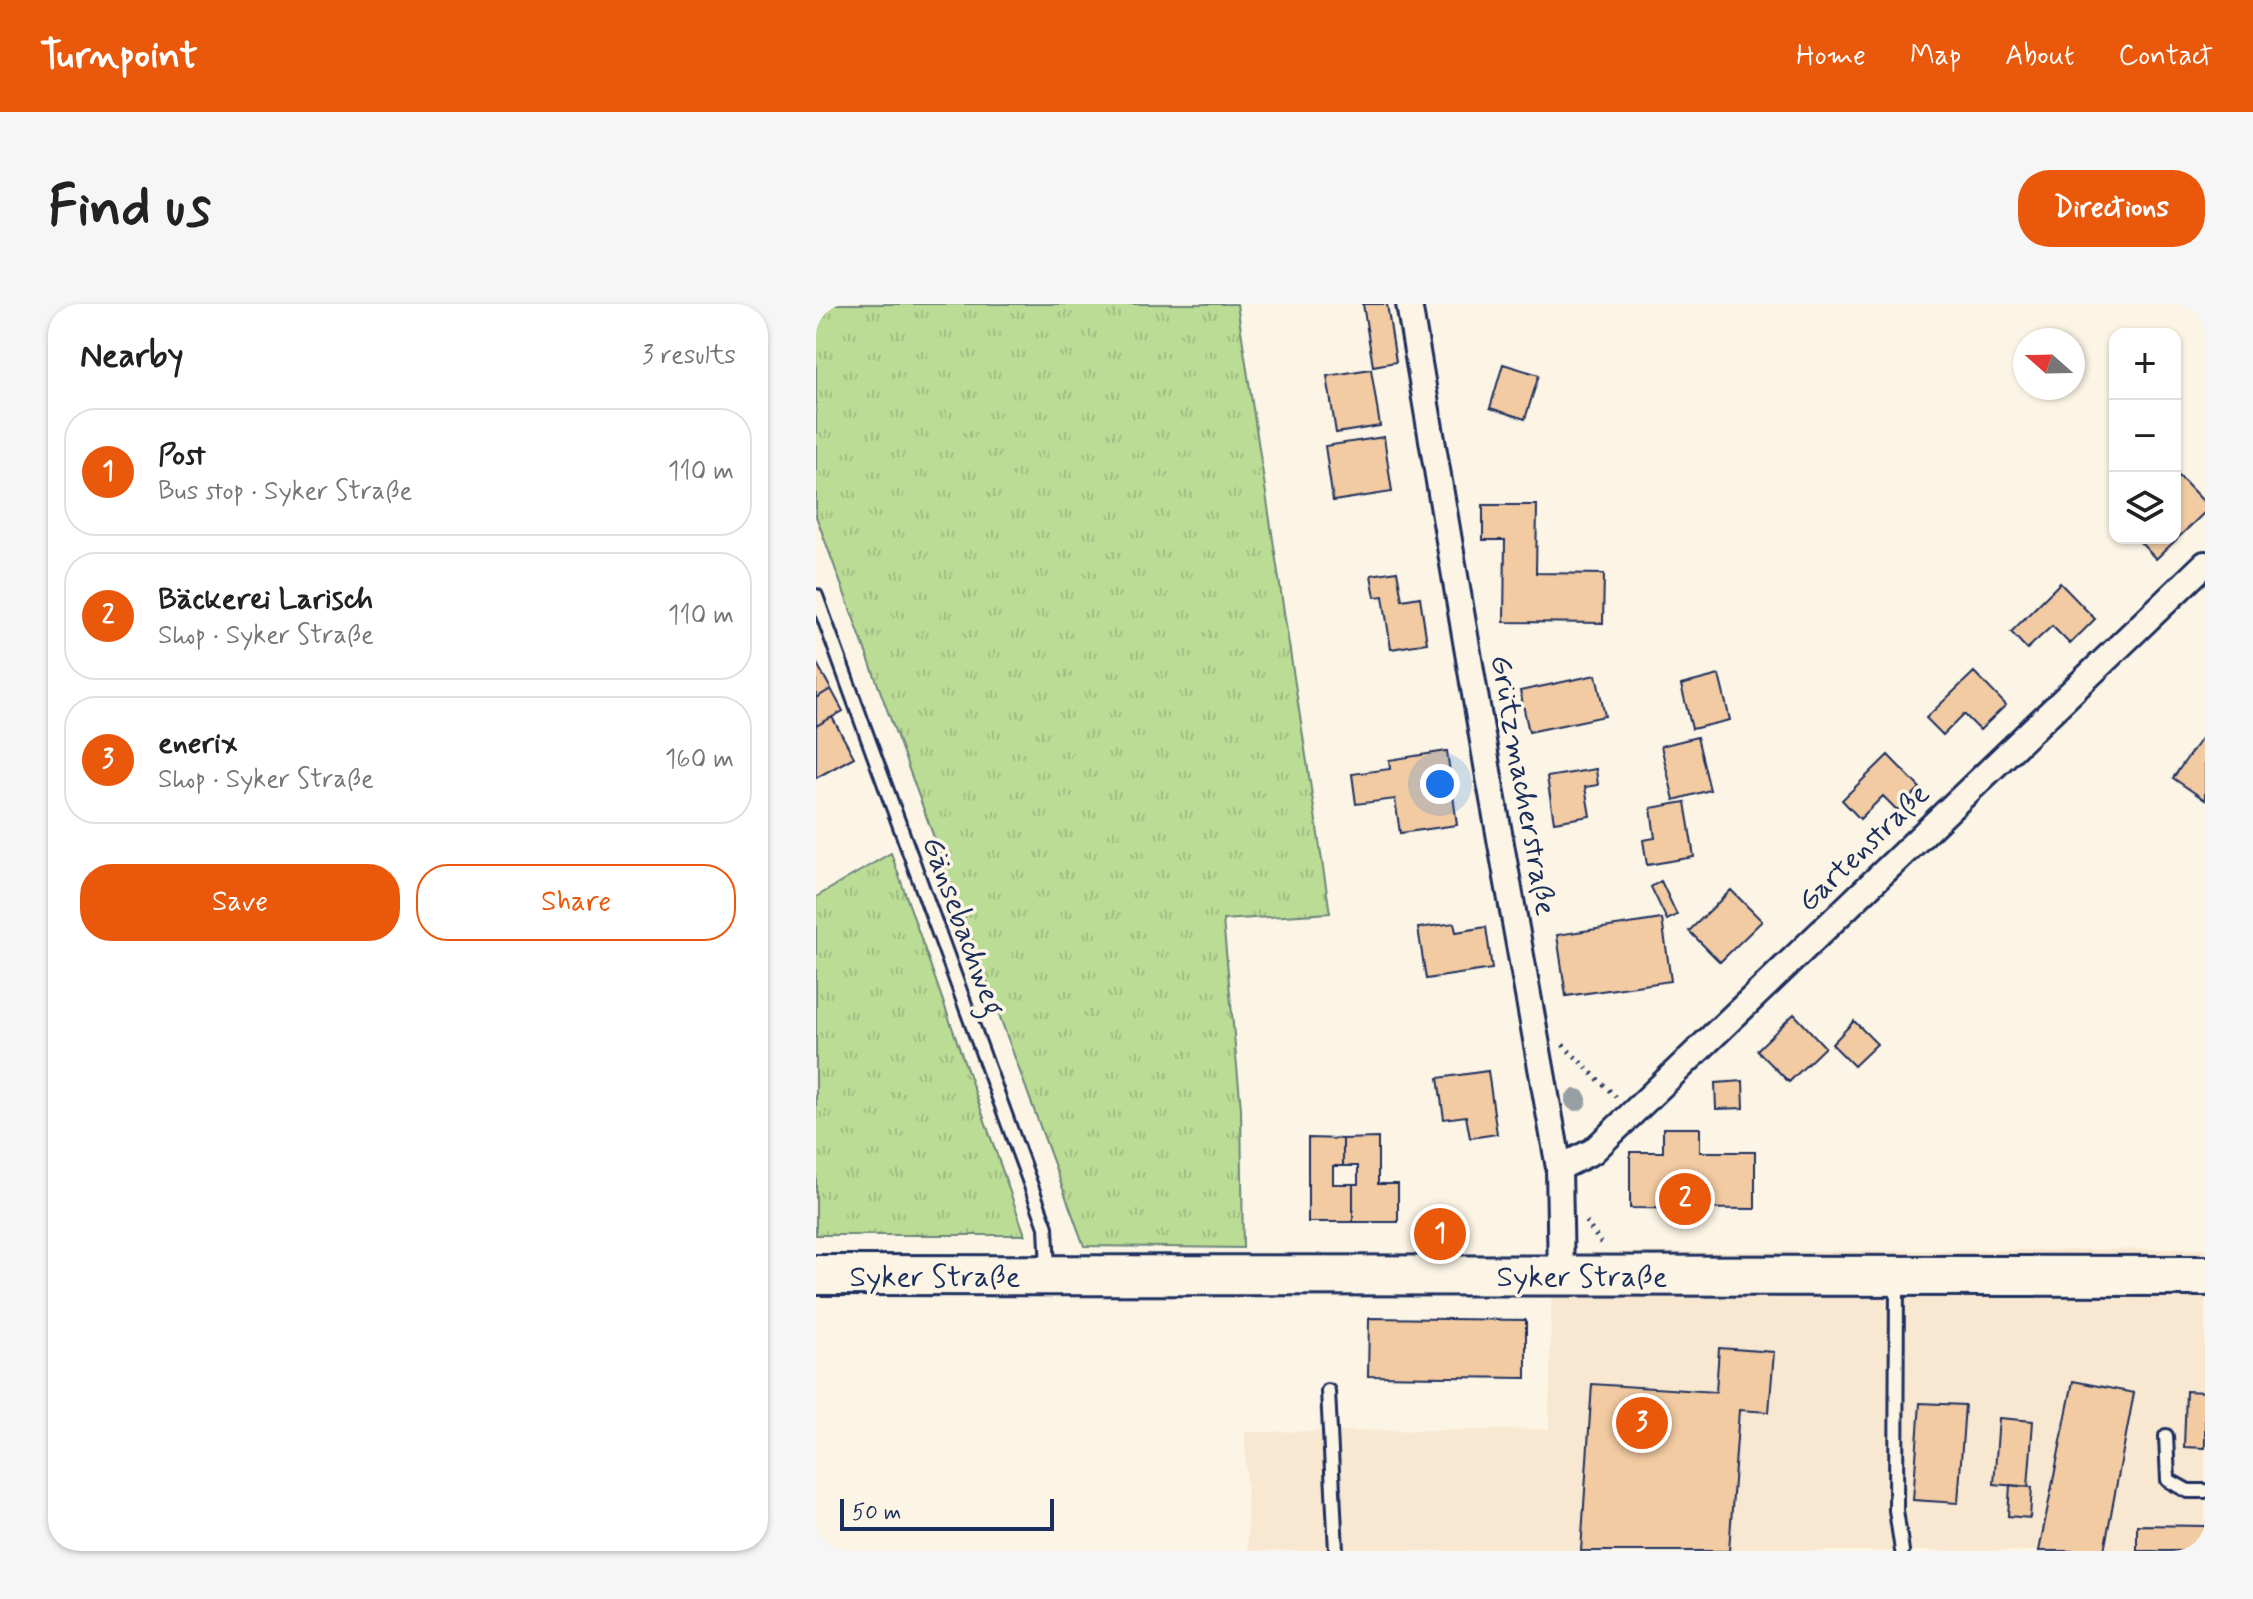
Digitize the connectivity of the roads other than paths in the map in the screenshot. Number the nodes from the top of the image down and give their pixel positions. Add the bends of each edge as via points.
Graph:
1 (1409, 304) edge
2 (2205, 564) edge
3 (816, 596) edge
4 (1559, 1168) junction
5 (816, 1275) edge
6 (1897, 1276) junction
7 (2205, 1276) edge
8 (1048, 1277) junction
9 (1561, 1277) junction
10 (1328, 1391) dead end
11 (2166, 1436) dead end
12 (2205, 1491) edge
13 (1336, 1551) edge
14 (1902, 1551) edge

1 - 4 street, Grützmacherstraße
2 - 4 street, Gartenstraße via 1593,1151
3 - 8 lane, Gänsebachweg via 1046,1227
4 - 9 street, Grützmacherstraße
5 - 8 main road, Syker Straße
6 - 7 main road, Syker Straße
6 - 9 main road, Syker Straße
6 - 14 lane via 1896,1510
8 - 9 main road, Syker Straße
10 - 13 lane
11 - 12 lane via 2168,1480 2188,1491

